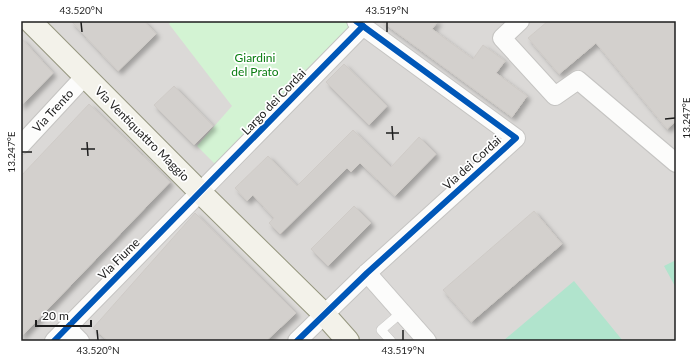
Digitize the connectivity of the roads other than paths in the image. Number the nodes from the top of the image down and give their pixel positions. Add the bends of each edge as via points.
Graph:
1 (30, 21) edge
2 (520, 21) edge
3 (360, 24) edge
4 (85, 76) junction
5 (21, 145) edge
6 (676, 162) edge
7 (200, 192) junction
8 (367, 273) junction
9 (402, 312) junction
10 (324, 314) junction
11 (67, 328) junction
12 (54, 341) edge
13 (80, 341) edge
14 (297, 341) edge
15 (348, 341) edge
16 (391, 341) edge
17 (427, 341) edge

1 - 4 main road, Via Ventiquattro Maggio
2 - 6 street via 502,38 555,96 578,80
3 - 7 street, Largo dei Cordai
3 - 8 street, Via dei Cordai via 516,138
4 - 5 street, Via Trento
4 - 7 main road, Via Ventiquattro Maggio
7 - 10 main road, Via Ventiquattro Maggio
7 - 11 street, Via Fiume
8 - 9 street
8 - 10 street
9 - 16 lane via 381,330
9 - 17 street
10 - 14 street
10 - 15 main road, Via Ventiquattro Maggio
11 - 12 street, Via Fiume
11 - 13 street

